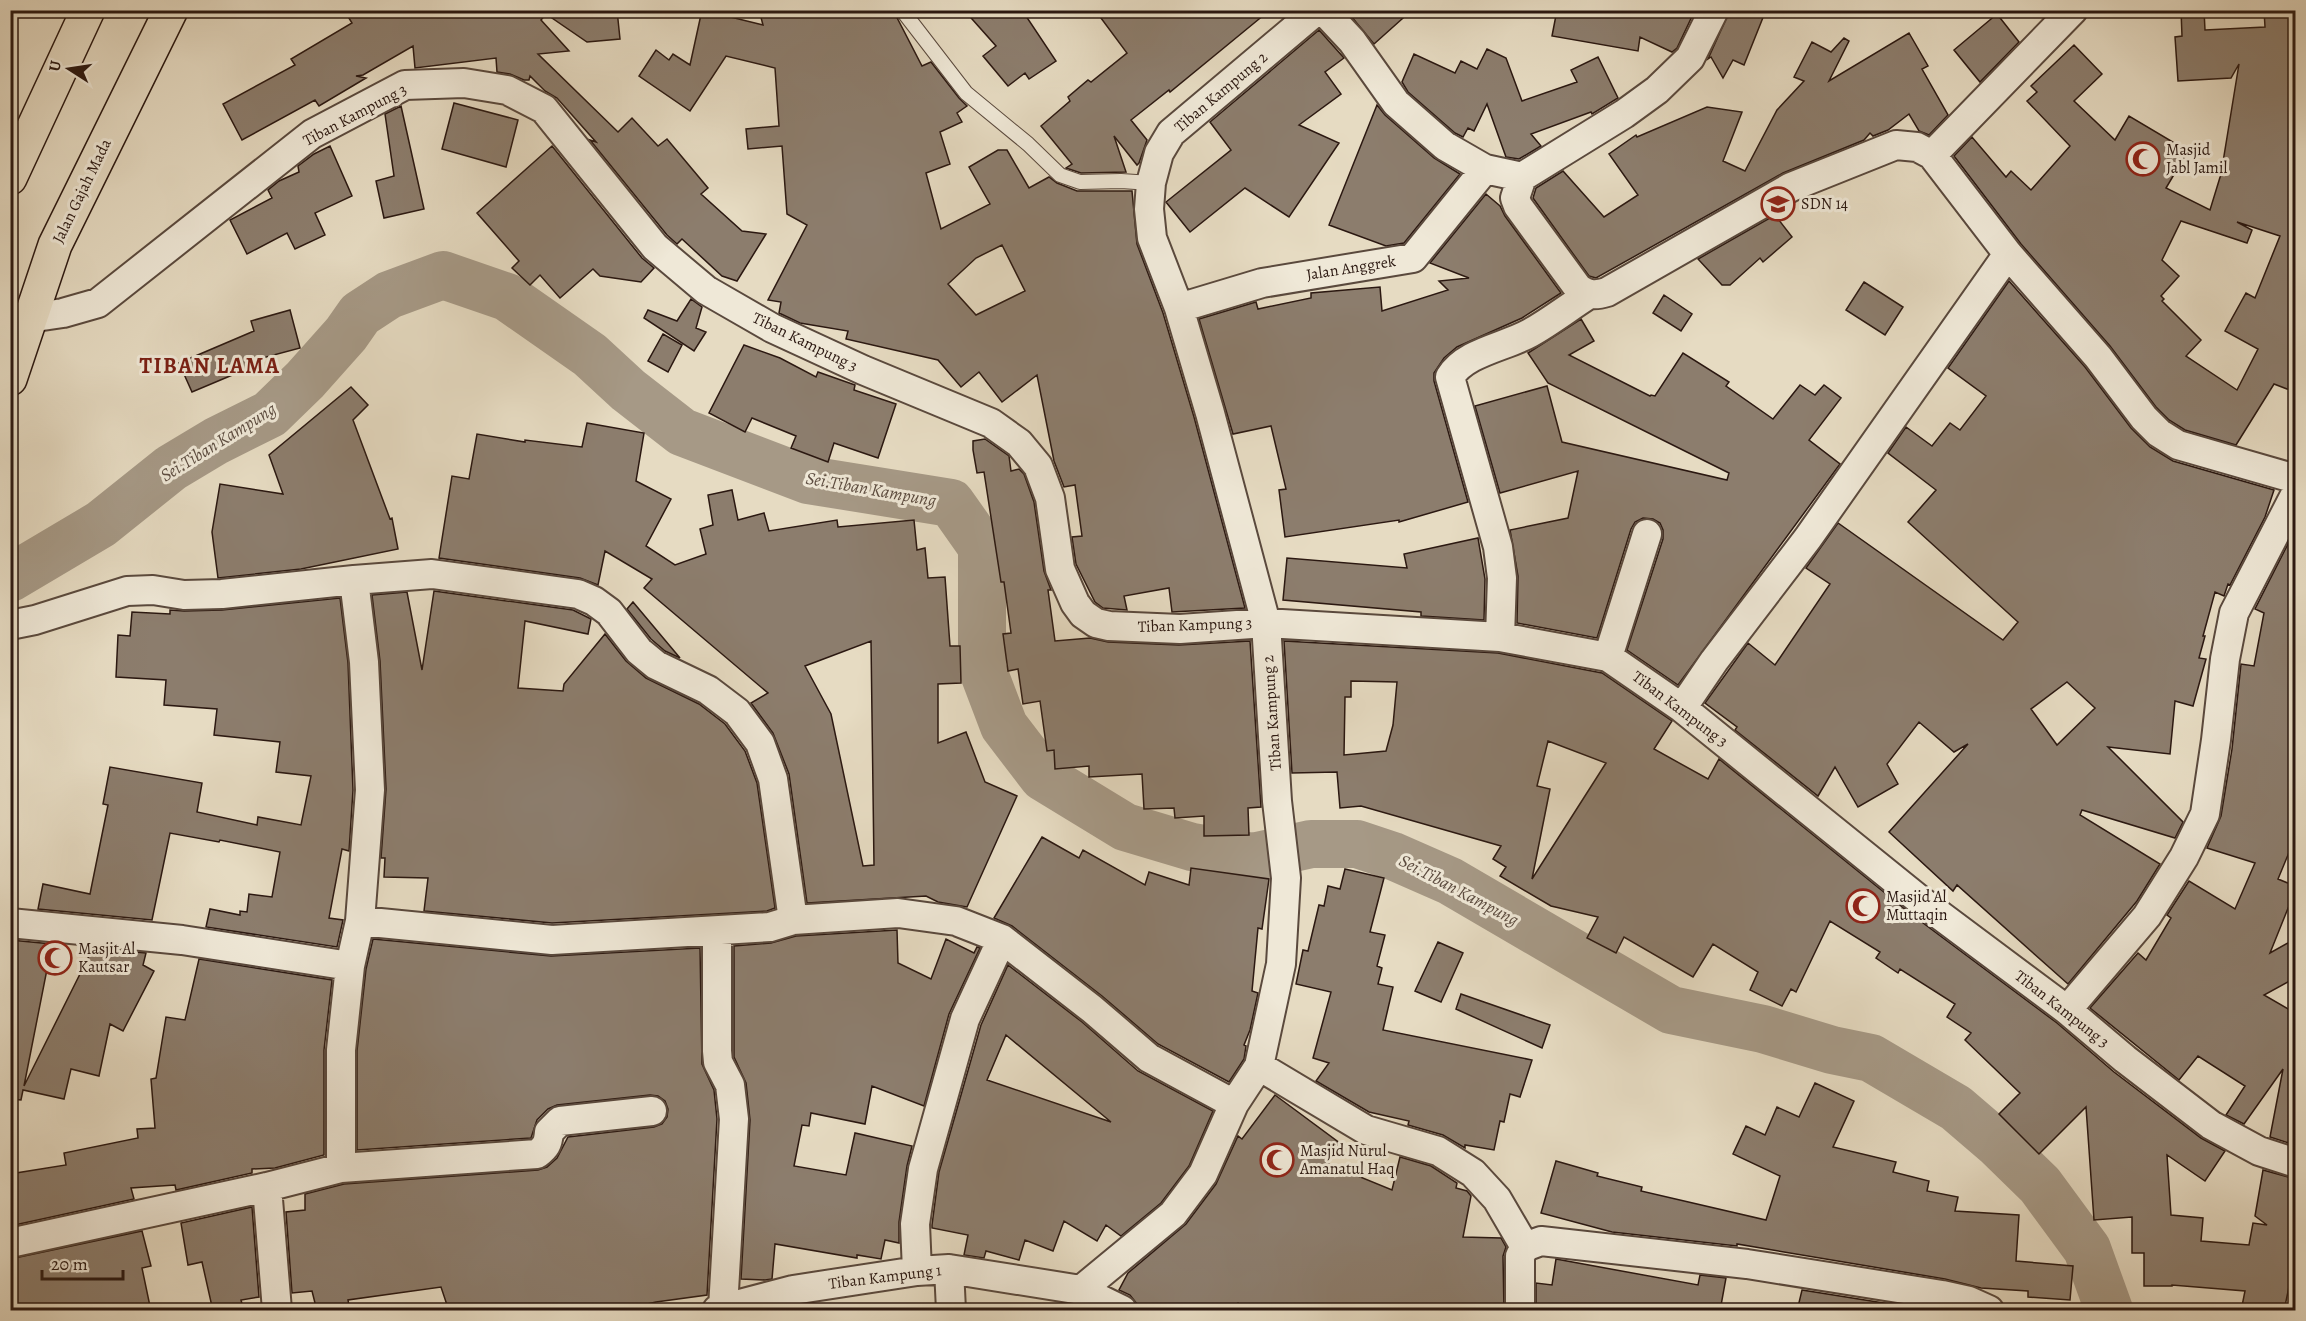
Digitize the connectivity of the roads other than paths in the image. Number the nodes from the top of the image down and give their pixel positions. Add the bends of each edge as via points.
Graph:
1 (88, 10) edge
2 (171, 10) edge
3 (902, 10) edge
4 (1317, 10) edge
5 (1323, 10) edge
6 (1714, 10) edge
7 (2073, 10) edge
8 (1932, 155) junction
9 (1485, 169) junction
10 (1522, 177) junction
11 (10, 178) edge
12 (1151, 183) junction
13 (2008, 254) junction
14 (1588, 295) junction
15 (1179, 308) junction
16 (29, 318) junction
17 (10, 379) edge
18 (2295, 479) edge
19 (2295, 493) edge
20 (1647, 534) dead end
21 (354, 580) junction
22 (1266, 623) junction
23 (10, 625) edge
24 (1500, 637) junction
25 (1608, 657) junction
26 (1682, 708) junction
27 (793, 920) junction
28 (360, 921) junction
29 (10, 923) edge
30 (717, 930) junction
31 (1002, 939) junction
32 (351, 966) junction
33 (2067, 1010) junction
34 (1259, 1066) junction
35 (1234, 1104) junction
36 (652, 1111) dead end
37 (2295, 1163) edge
38 (341, 1168) junction
39 (267, 1187) junction
40 (10, 1243) edge
41 (1525, 1247) junction
42 (949, 1269) junction
43 (917, 1271) junction
44 (1081, 1290) junction
45 (720, 1309) edge
46 (277, 1311) edge
47 (951, 1311) edge
48 (1122, 1311) edge
49 (1520, 1311) edge
50 (1989, 1311) edge

1 - 11 highway
2 - 16 highway, Jalan Gajah Mada via 55,245
3 - 12 lane via 966,93 1060,175 1080,182
4 - 12 street, Tiban Kampung 2 via 1171,133 1159,153
5 - 9 street via 1352,41 1396,103 1445,146
6 - 10 street via 1690,58 1657,90
7 - 8 street
8 - 13 street
8 - 14 street via 1917,147 1896,145 1791,187 1607,292
9 - 10 street
9 - 15 street, Jalan Anggrek via 1413,258 1262,283
10 - 14 street via 1515,198 1518,206 1578,288
12 - 15 street, Tiban Kampung 2 via 1152,238
13 - 18 street via 2159,433 2178,445
13 - 26 street via 1808,538
14 - 24 street via 1530,333 1468,360 1450,377 1498,547 1502,578
15 - 22 street, Tiban Kampung 2
16 - 17 highway, Jalan Gajah Mada
16 - 22 street, Tiban Kampung 3 via 98,303 312,134 405,85 464,83 507,90 544,109 655,247 706,290 772,328 991,423 1019,443 1038,466 1050,498 1060,569 1083,614 1109,626 1180,629
19 - 33 street via 2234,613 2205,814 2147,916
20 - 25 street
21 - 23 street via 222,594 128,591
21 - 27 street via 432,574 568,592 594,601 609,612 639,651 656,665 708,690 737,712 760,743 772,780
21 - 28 street via 364,662 370,790
22 - 24 street, Tiban Kampung 3
22 - 34 street, Tiban Kampung 2 via 1286,878 1281,964
24 - 25 street, Tiban Kampung 3
25 - 26 street, Tiban Kampung 3
26 - 33 street, Tiban Kampung 3 via 1921,901
27 - 30 street via 770,927
27 - 31 street via 898,913 956,921
28 - 30 street via 552,940
28 - 32 street
29 - 32 street via 182,940
30 - 45 street via 718,1062 730,1085 735,1119
31 - 35 street via 1149,1058
31 - 43 street via 965,1019 923,1169 915,1224
32 - 38 street via 341,1050
33 - 37 street, Tiban Kampung 3 via 2211,1125 2259,1151
34 - 35 street, Tiban Kampung 2
34 - 41 street via 1366,1130 1438,1151 1473,1173 1497,1199
35 - 44 street, Tiban Kampung 2 via 1203,1174 1173,1214
36 - 38 street via 560,1121 549,1132 545,1148 537,1154
38 - 39 street
39 - 40 street
39 - 46 street
41 - 49 street via 1520,1256
41 - 50 street via 1541,1241 1747,1264 1942,1295 1969,1301
42 - 43 street, Tiban Kampung 1
42 - 44 street, Tiban Kampung 1
42 - 47 street
43 - 45 street, Tiban Kampung 1 via 793,1290
44 - 48 street, Tiban Kampung 1

